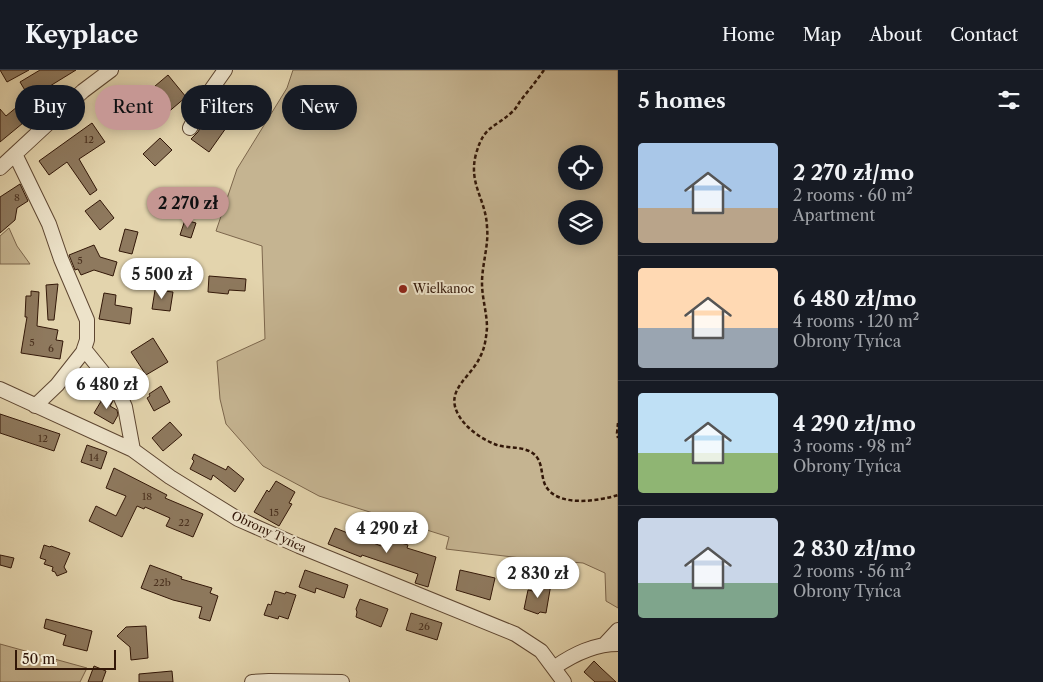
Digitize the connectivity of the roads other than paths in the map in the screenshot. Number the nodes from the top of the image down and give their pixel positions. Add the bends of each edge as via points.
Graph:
1 (111, 70) edge
2 (224, 70) edge
3 (214, 85) edge
4 (15, 154) junction
5 (0, 168) edge
6 (84, 349) junction
7 (0, 389) edge
8 (35, 406) junction
9 (133, 450) junction
10 (618, 630) edge
11 (612, 644) edge
12 (554, 667) junction
13 (252, 682) edge
14 (342, 682) edge
15 (564, 682) edge

1 - 4 street
2 - 3 street
4 - 5 street
4 - 6 street via 49,224 87,320
6 - 8 street via 57,385
6 - 9 street via 118,391 126,407
7 - 8 street, Obrony Tyńca
8 - 9 street, Obrony Tyńca
9 - 12 street, Obrony Tyńca via 238,519 515,634 541,651
10 - 11 street
11 - 12 street via 572,655
12 - 15 street, Obrony Tyńca
13 - 14 street

